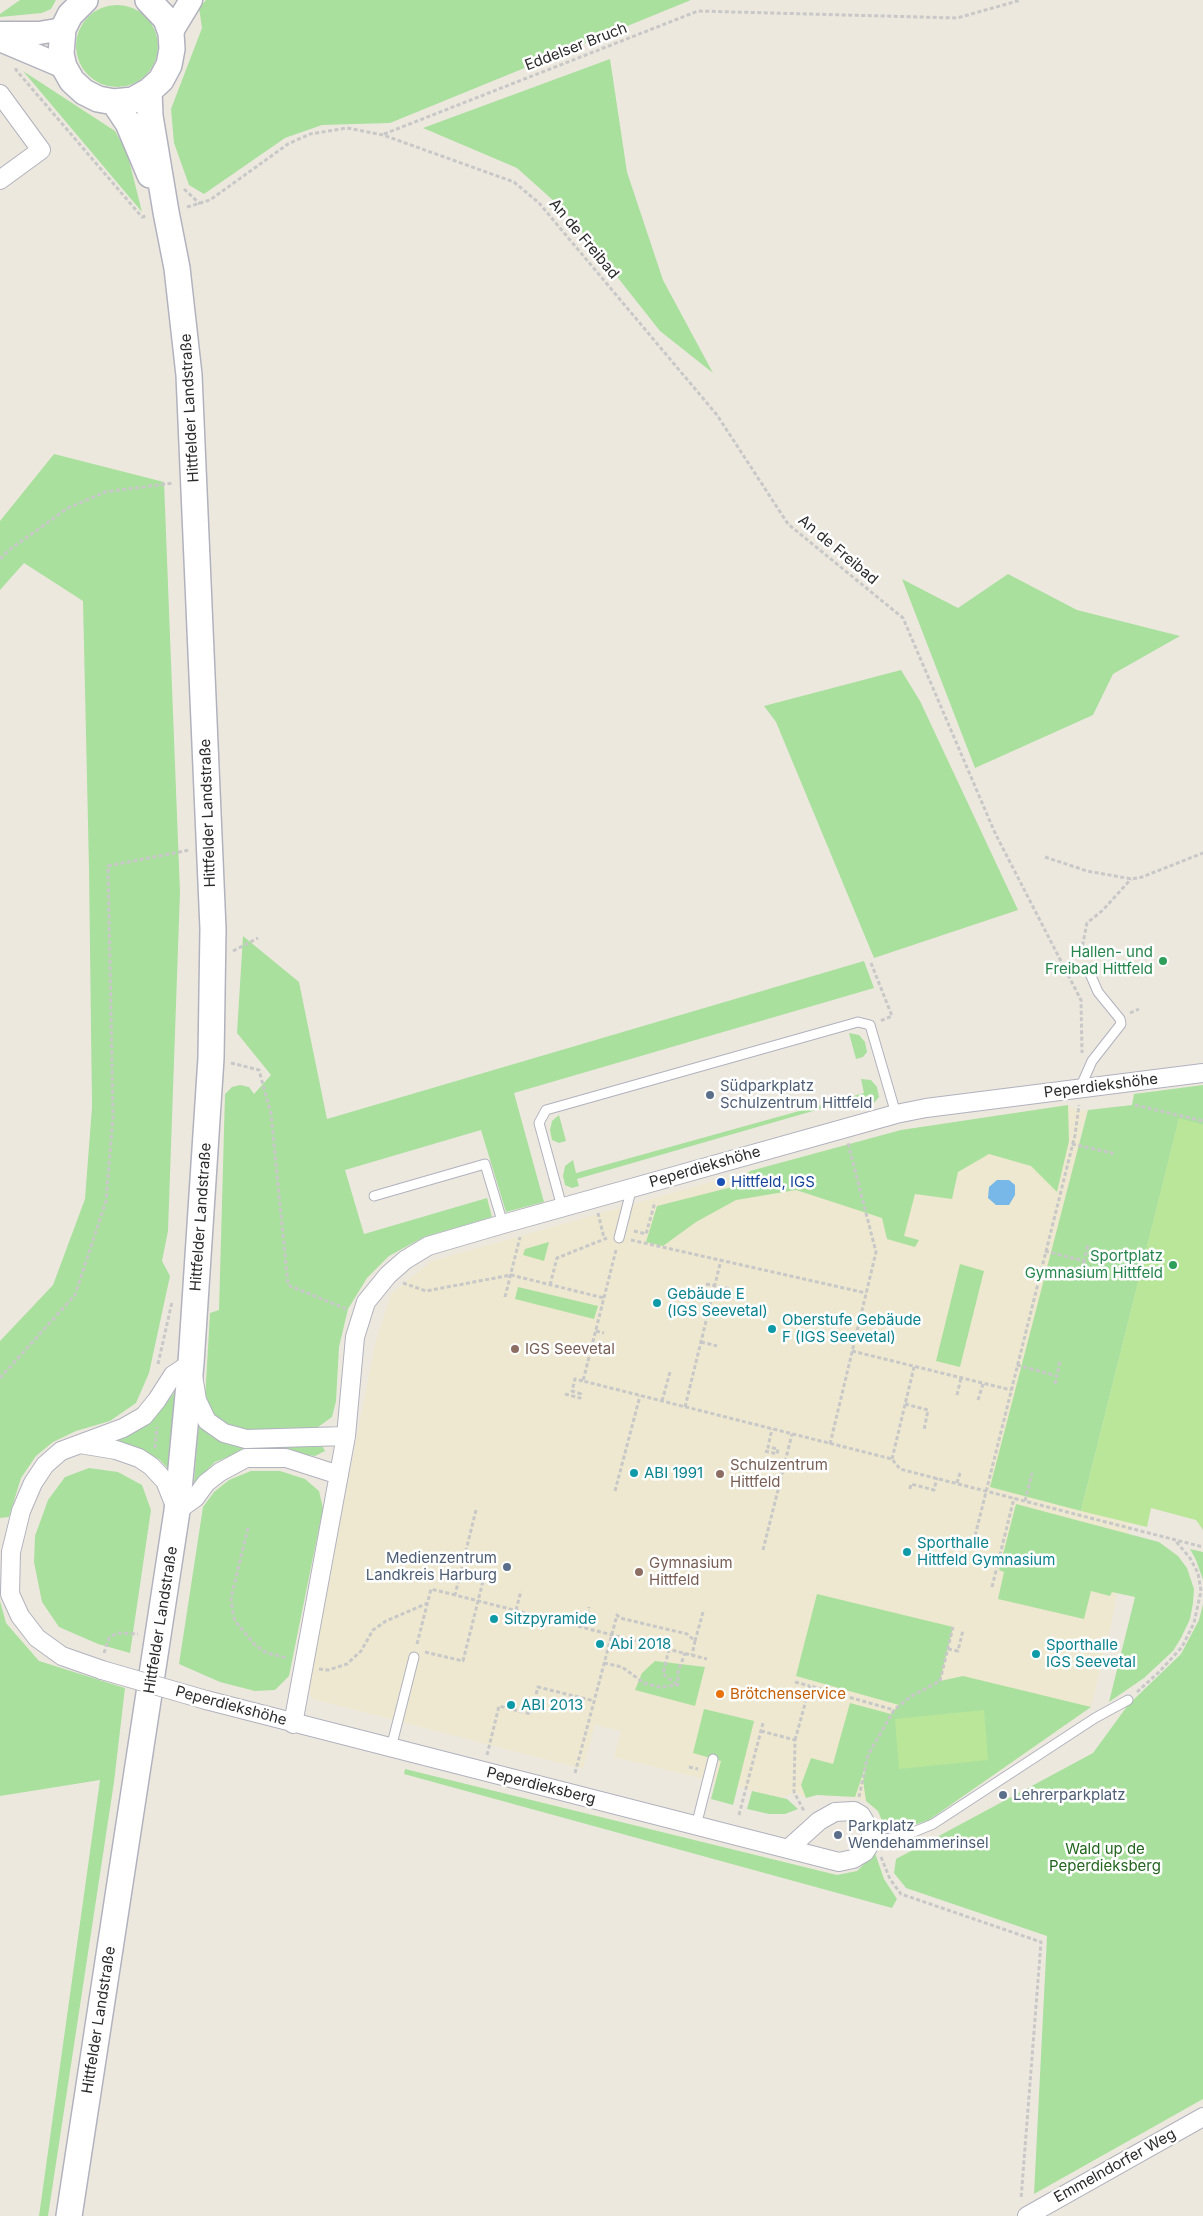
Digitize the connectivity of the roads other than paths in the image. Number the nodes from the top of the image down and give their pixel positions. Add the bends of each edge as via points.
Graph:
1 (148, 0) edge
2 (191, 0) edge
3 (82, 1) edge
4 (63, 29) junction
5 (0, 33) edge
6 (171, 33) junction
7 (0, 40) edge
8 (64, 67) junction
9 (150, 91) junction
10 (1, 98) edge
11 (114, 102) junction
12 (0, 180) edge
13 (157, 218) junction
14 (1088, 969) dead end
15 (1203, 1073) edge
16 (1080, 1089) junction
17 (896, 1114) junction
18 (632, 1187) junction
19 (374, 1196) dead end
20 (562, 1207) junction
21 (503, 1224) junction
22 (619, 1238) road end
23 (191, 1363) junction
24 (346, 1436) junction
25 (80, 1444) junction
26 (339, 1475) junction
27 (177, 1511) junction
28 (414, 1658) dead end
29 (1128, 1700) road end
30 (293, 1724) junction
31 (392, 1748) junction
32 (713, 1760) dead end
33 (696, 1826) junction
34 (872, 1841) junction
35 (788, 1849) junction
36 (1203, 2117) edge
37 (1024, 2211) edge
38 (69, 2216) edge

1 - 6 main road via 166,19
2 - 6 street
3 - 4 main road
4 - 5 street
4 - 8 main road via 61,54
6 - 9 main road via 169,65
7 - 8 street
8 - 11 main road via 84,92
9 - 11 main road via 133,100
9 - 13 main road, Hittfelder Landstraße
10 - 12 street via 41,150
11 - 13 main road, Hittfelder Landstraße via 128,123
13 - 23 main road, Hittfelder Landstraße via 178,268 189,375 213,930 211,1058
14 - 16 lane via 1098,992 1121,1024 1092,1061
15 - 16 street, Peperdiekshöhe
16 - 17 street, Peperdiekshöhe
17 - 18 street, Peperdiekshöhe
17 - 20 lane via 870,1025 858,1022 546,1110 539,1124
18 - 20 street, Peperdiekshöhe
18 - 22 lane
19 - 21 lane via 486,1164
20 - 21 street, Peperdiekshöhe
21 - 24 street, Peperdiekshöhe via 428,1246 388,1275 366,1302 356,1337
23 - 24 street via 197,1400 208,1422 224,1433 246,1439
23 - 25 street, Peperdiekshöhe via 173,1375 144,1416
23 - 27 main road, Hittfelder Landstraße
24 - 26 street, Peperdiekshöhe
25 - 27 street via 116,1450 151,1466 165,1481
25 - 30 street, Peperdiekshöhe, bridge via 61,1451 45,1465 21,1511 11,1552 10,1594 20,1616 37,1638 62,1656
26 - 27 street via 286,1458 246,1458 220,1472
26 - 30 street, Peperdiekshöhe via 311,1666
27 - 38 main road, Hittfelder Landstraße
28 - 31 lane
29 - 34 lane via 1095,1718 933,1824 904,1836
30 - 31 street, Peperdieksberg
31 - 33 street, Peperdieksberg
32 - 33 lane
33 - 35 street, Peperdieksberg
34 - 35 street, Peperdieksberg via 859,1856 839,1862
34 - 35 street via 861,1815 854,1811 835,1812 819,1821
36 - 37 street, Emmelndorfer Weg

